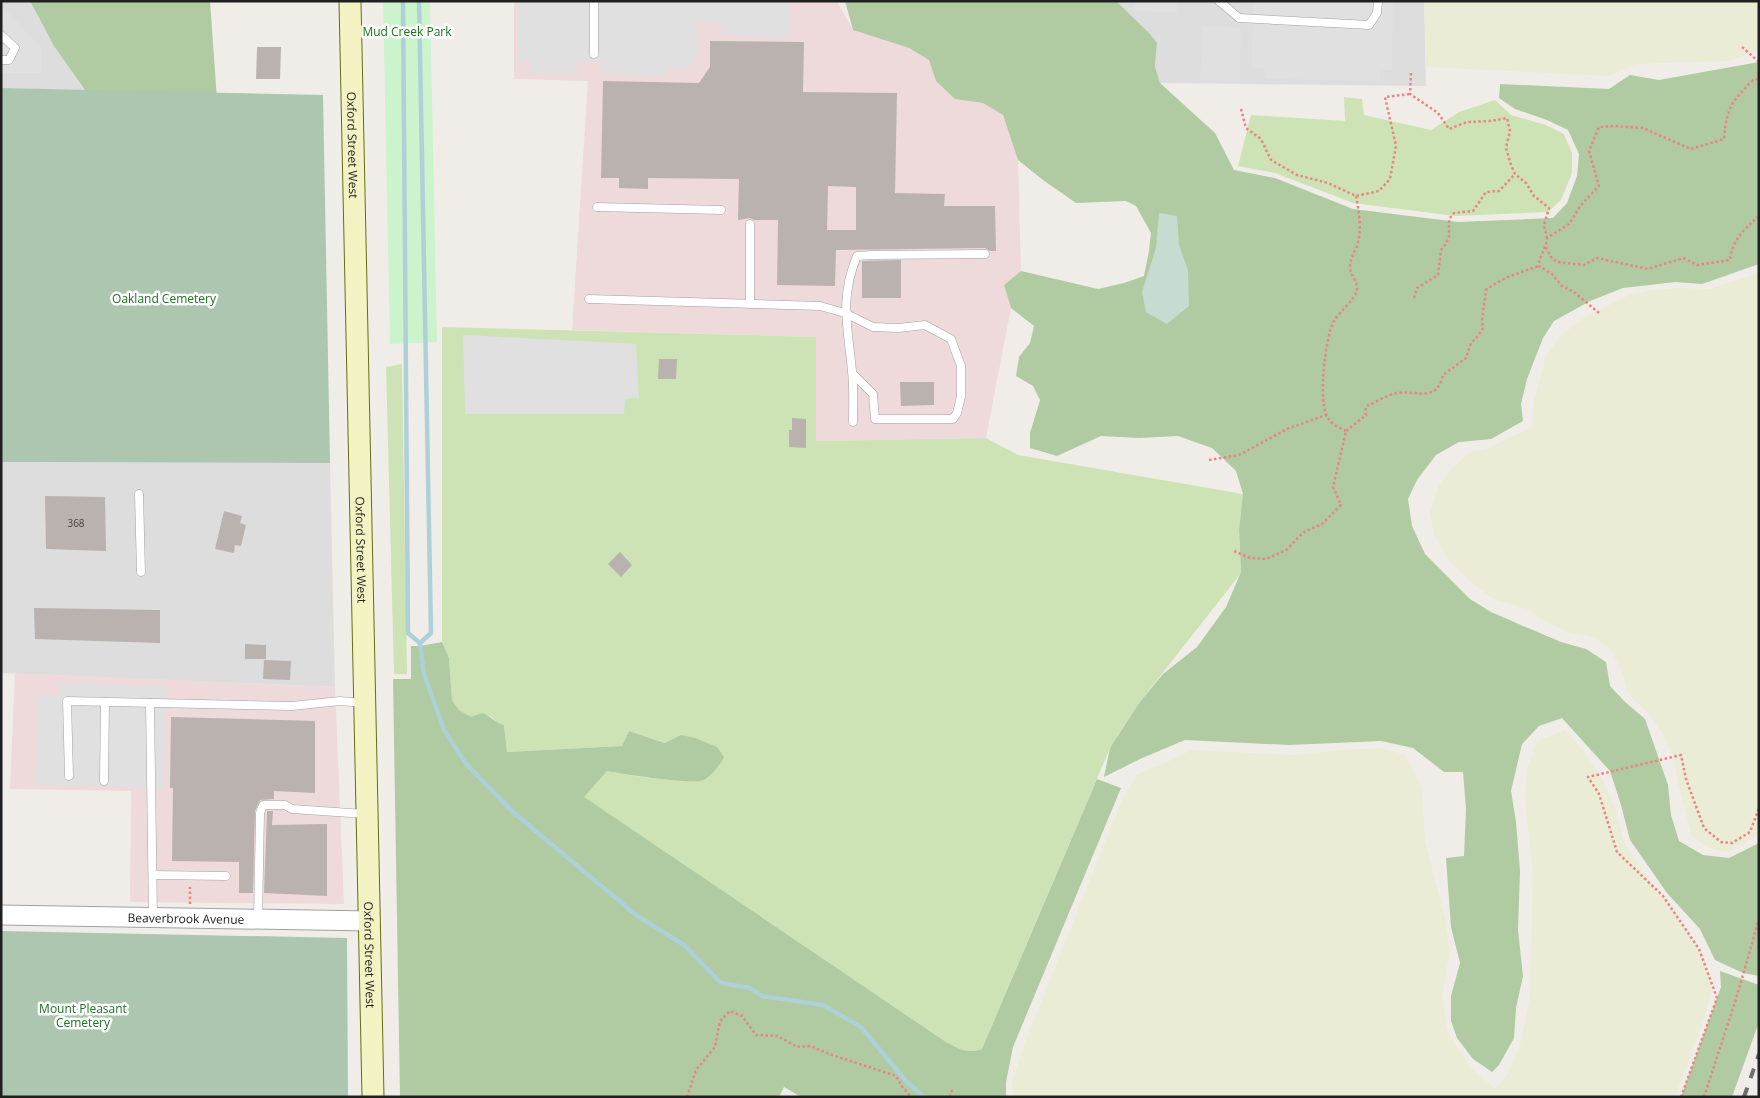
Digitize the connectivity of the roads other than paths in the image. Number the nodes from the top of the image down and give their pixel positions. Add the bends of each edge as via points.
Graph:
1 (350, 1) edge
2 (594, 1) edge
3 (1219, 1) edge
4 (1378, 1) edge
5 (1, 35) edge
6 (594, 54) dead end
7 (1, 60) edge
8 (597, 207) dead end
9 (721, 210) dead end
10 (750, 224) dead end
11 (985, 254) dead end
12 (589, 299) dead end
13 (750, 304) junction
14 (845, 313) junction
15 (853, 374) junction
16 (853, 422) dead end
17 (139, 494) dead end
18 (140, 572) dead end
19 (105, 702) junction
20 (150, 703) junction
21 (365, 703) junction
22 (68, 776) dead end
23 (104, 781) dead end
24 (368, 814) junction
25 (153, 875) junction
26 (226, 876) dead end
27 (1, 915) edge
28 (153, 918) junction
29 (258, 920) junction
30 (370, 922) junction
31 (373, 1097) edge

1 - 21 main road, Oxford Street West
2 - 6 lane
3 - 4 lane via 1239,18 1369,25 1377,13
5 - 7 lane via 15,48 9,60
8 - 9 lane
10 - 13 lane
11 - 14 lane via 858,256 847,285
12 - 13 lane
13 - 14 lane via 820,306
14 - 15 lane
14 - 15 lane via 873,327 925,325 951,339 961,366 961,397 957,413 953,419 874,419 873,394
15 - 16 lane
17 - 18 lane
19 - 20 lane
19 - 22 lane via 67,701
19 - 23 lane
20 - 21 lane via 292,706 340,701
20 - 25 lane
21 - 24 main road, Oxford Street West
24 - 29 lane via 263,805 260,813
24 - 30 main road, Oxford Street West
25 - 26 lane
25 - 28 lane
27 - 28 street, Beaverbrook Avenue
28 - 29 street, Beaverbrook Avenue
29 - 30 street, Beaverbrook Avenue
30 - 31 main road, Oxford Street West

